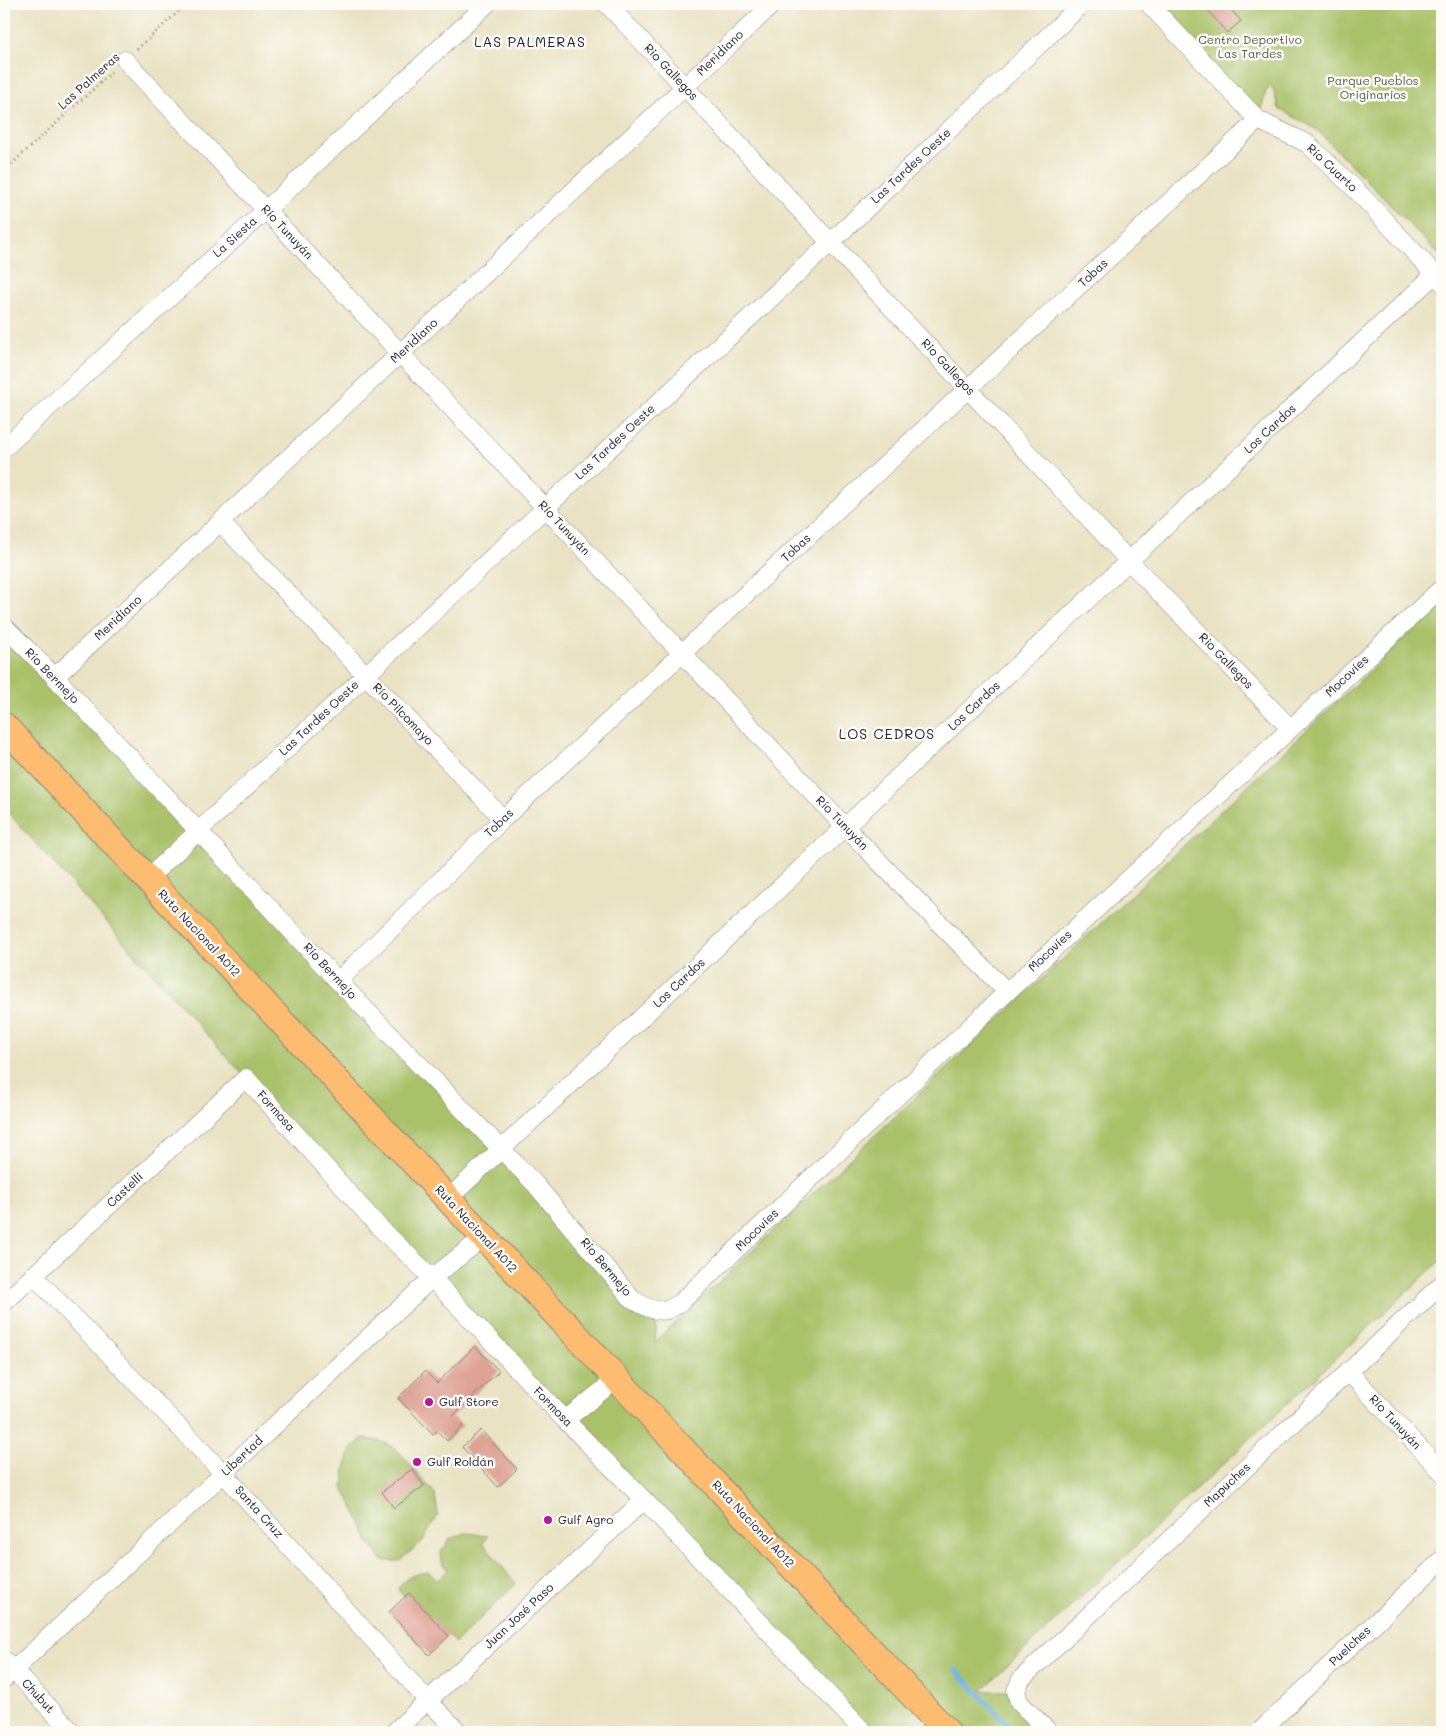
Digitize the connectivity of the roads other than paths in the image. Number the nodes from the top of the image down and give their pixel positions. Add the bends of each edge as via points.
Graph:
1 (487, 4) edge
2 (607, 4) edge
3 (773, 4) edge
4 (1082, 4) edge
5 (1149, 4) edge
6 (125, 60) road end
7 (685, 87) junction
8 (1258, 120) junction
9 (266, 210) junction
10 (831, 242) junction
11 (1438, 278) edge
12 (401, 354) junction
13 (968, 389) junction
14 (4, 448) edge
15 (545, 507) junction
16 (220, 522) junction
17 (1129, 561) junction
18 (1442, 588) edge
19 (4, 626) edge
20 (682, 653) junction
21 (365, 675) junction
22 (55, 677) junction
23 (4, 726) edge
24 (1290, 728) junction
25 (503, 819) junction
26 (845, 827) junction
27 (198, 830) junction
28 (147, 879) junction
29 (338, 981) junction
30 (1007, 992) junction
31 (246, 1078) joint
32 (501, 1150) junction
33 (448, 1199) junction
34 (484, 1237) junction
35 (33, 1275) junction
36 (432, 1278) junction
37 (1442, 1284) edge
38 (4, 1302) edge
39 (658, 1310) joint
40 (1348, 1371) junction
41 (617, 1378) junction
42 (565, 1420) junction
43 (1442, 1472) edge
44 (223, 1473) junction
45 (644, 1500) junction
46 (1442, 1560) edge
47 (7, 1669) edge
48 (428, 1701) junction
49 (72, 1732) edge
50 (394, 1732) edge
51 (459, 1732) edge
52 (862, 1732) edge
53 (947, 1732) edge
54 (1049, 1732) edge
55 (1259, 1732) edge

1 - 9 street, La Siesta
2 - 7 street, Rio Gallegos
3 - 7 street, Meridiano
4 - 10 street, Las Tardes Oeste
5 - 8 street, Río Cuarto
6 - 9 street, Río Tunuyán
7 - 10 street, Rio Gallegos
7 - 12 street, Meridiano
8 - 11 street, Río Cuarto via 1308,144
8 - 13 street, Tobas
9 - 12 street, Río Tunuyán
9 - 14 street, La Siesta
10 - 13 street, Rio Gallegos
10 - 15 street, Las Tardes Oeste
11 - 17 street, Los Cardos
12 - 15 street, Río Tunuyán
12 - 16 street, Meridiano
13 - 17 street, Rio Gallegos
13 - 20 street, Tobas
15 - 20 street, Río Tunuyán
15 - 21 street, Las Tardes Oeste
16 - 21 street, Río Pilcomayo
16 - 22 street, Meridiano
17 - 24 street, Rio Gallegos
17 - 26 street, Los Cardos
18 - 24 street, Mocovíes
19 - 22 street, Río Bermejo
20 - 25 street, Tobas
20 - 26 street, Río Tunuyán
21 - 25 street, Río Pilcomayo
21 - 27 street, Las Tardes Oeste
22 - 27 street, Río Bermejo
23 - 28 highway, Ruta Nacional A012
24 - 30 street, Mocovíes
25 - 29 street, Tobas
26 - 30 street, Río Tunuyán
26 - 32 street, Los Cardos
27 - 28 street, Las Tardes Oeste
27 - 29 street, Río Bermejo
28 - 33 highway, Ruta Nacional A012
29 - 32 street, Río Bermejo
30 - 39 street, Mocovíes via 682,1301 668,1310
31 - 35 street, Castelli
31 - 36 street, Formosa via 378,1226
32 - 33 street, Los Cardos
32 - 39 street, Río Bermejo via 535,1184 632,1299
33 - 34 highway, Ruta Nacional A012
34 - 36 street, Libertad
34 - 41 highway, Ruta Nacional A012
35 - 38 street, Castelli
35 - 44 street, Santa Cruz
36 - 42 street, Formosa
36 - 44 street, Libertad
37 - 40 street, Mapuches
40 - 43 street, Río Tunuyán
40 - 54 street, Mapuches via 1020,1679 1016,1691 1019,1702
41 - 42 street
41 - 53 highway, Ruta Nacional A012
42 - 45 street, Formosa
44 - 47 street, Libertad
44 - 48 street, Santa Cruz
45 - 48 street, Juan José Paso
45 - 52 street, Formosa
46 - 55 street, Puelches
47 - 49 street, Chubut
48 - 50 street, Juan José Paso
48 - 51 street, Santa Cruz

